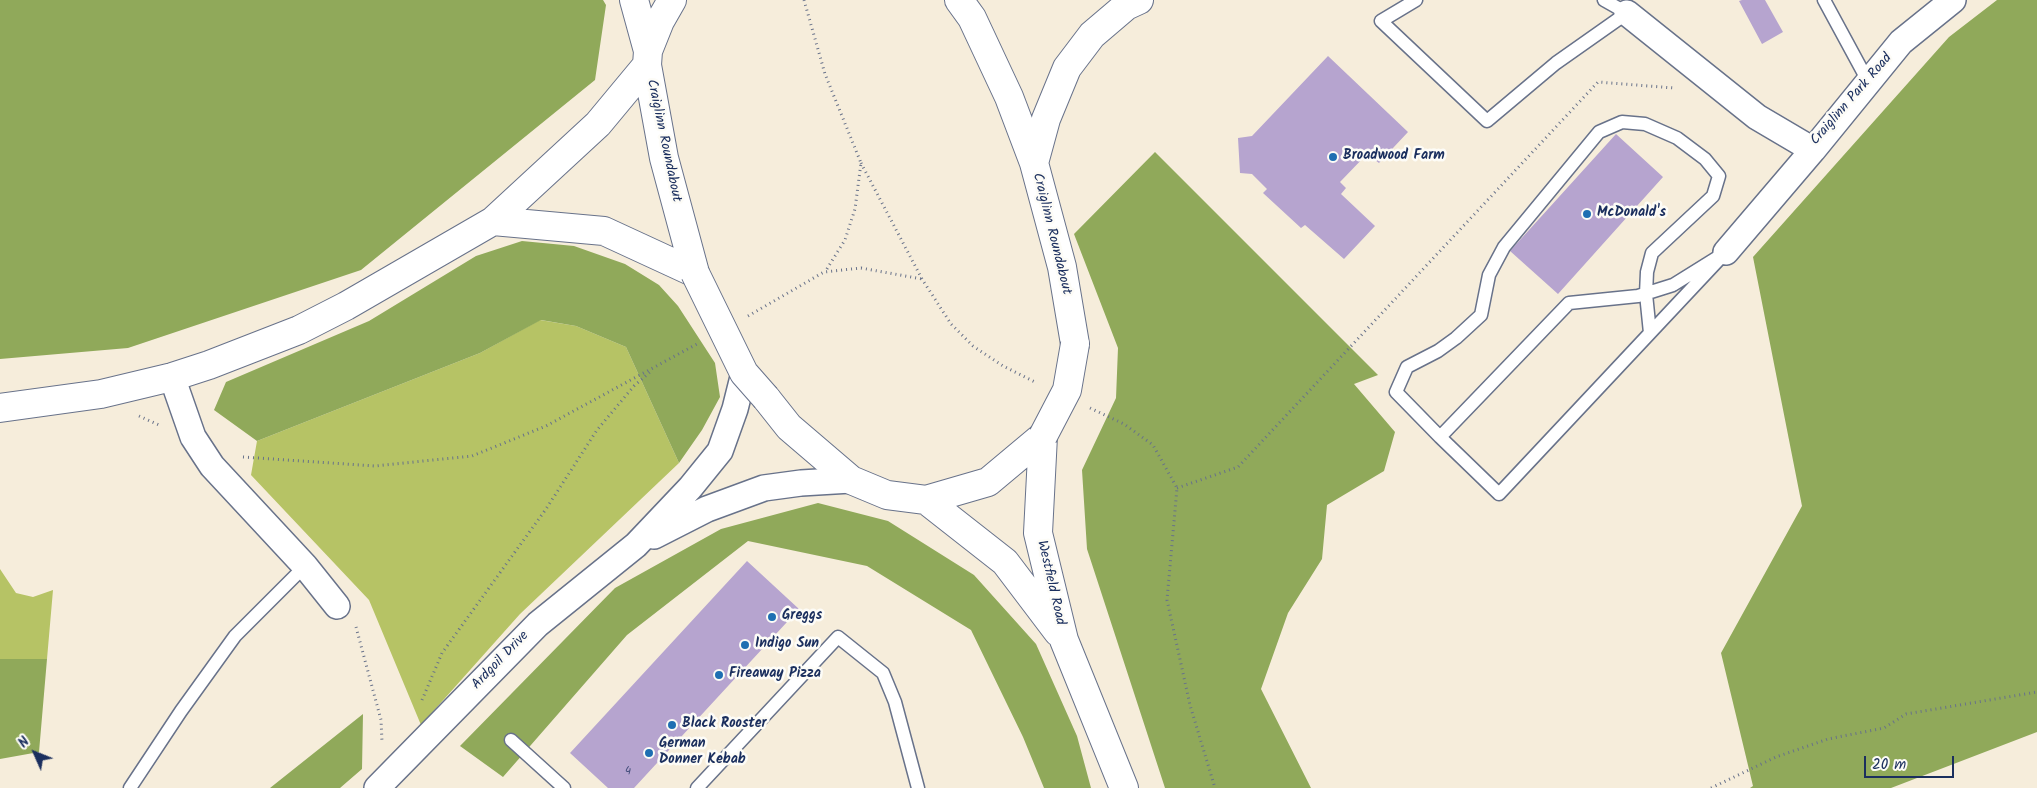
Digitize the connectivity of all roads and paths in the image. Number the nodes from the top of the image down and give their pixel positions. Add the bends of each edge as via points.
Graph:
1 (634, 0) edge
2 (672, 0) edge
3 (804, 0) edge
4 (959, 0) edge
5 (1139, 0) edge
6 (1416, 0) edge
7 (1604, 0) edge
8 (1824, 0) edge
9 (1938, 5) edge
10 (1627, 13) junction
11 (647, 58) junction
12 (1869, 83) junction
13 (1676, 88) dead end
14 (1813, 150) junction
15 (1034, 163) junction
16 (861, 164) junction
17 (493, 221) junction
18 (1726, 252) junction
19 (695, 273) junction
20 (922, 279) junction
21 (1646, 294) junction
22 (1650, 333) junction
23 (744, 373) junction
24 (172, 376) junction
25 (1046, 387) dead end
26 (0, 408) edge
27 (1090, 408) dead end
28 (130, 417) dead end
29 (1043, 436) junction
30 (193, 437) junction
31 (1440, 438) junction
32 (241, 457) dead end
33 (851, 480) junction
34 (1177, 488) junction
35 (926, 500) junction
36 (636, 545) junction
37 (306, 566) junction
38 (337, 606) joint
39 (1064, 640) junction
40 (2037, 692) edge
41 (420, 705) dead end
42 (511, 740) dead end
43 (381, 785) edge
44 (130, 788) edge
45 (564, 788) edge
46 (697, 788) edge
47 (918, 788) edge
48 (1124, 788) edge
49 (1215, 788) edge
50 (1711, 788) edge

1 - 11 main road, Craiglinn Roundabout
2 - 11 main road
3 - 16 path via 825,74
4 - 15 main road, Craiglinn Roundabout via 972,18
5 - 15 main road via 1126,6 1092,35 1067,68 1046,119
6 - 10 lane via 1381,21 1487,120 1556,63
7 - 10 lane
8 - 12 lane
9 - 12 street, Craiglinn Park Road
10 - 14 street, Craiglinn Park Road via 1757,117
11 - 17 main road via 598,124
11 - 19 main road, Craiglinn Roundabout via 664,158
12 - 14 street, Craiglinn Park Road
13 - 34 path via 1598,82 1238,467
14 - 18 street
15 - 29 main road, Craiglinn Roundabout, bridge via 1062,267 1075,344 1067,390
16 - 20 path
16 - 20 path via 855,209 844,240 824,272 861,268
17 - 19 main road via 604,231
17 - 24 main road via 299,330
18 - 21 lane via 1673,285
18 - 22 lane
19 - 23 main road, Craiglinn Roundabout, bridge
20 - 25 path via 951,324 973,346 1003,366
21 - 22 lane
21 - 31 lane via 1569,303
21 - 31 lane via 1652,253 1713,196 1719,176 1705,159 1677,138 1646,124 1622,122 1599,132 1504,247 1489,275 1481,315 1438,351 1407,367 1396,392
22 - 31 lane via 1499,494
23 - 33 main road, Craiglinn Roundabout, bridge via 788,427
23 - 36 street, Ardgoil Drive via 720,451
24 - 26 main road via 101,394
24 - 30 street
27 - 34 path via 1124,424 1153,445
28 - 30 path via 138,415 162,426 175,440
29 - 35 main road, Craiglinn Roundabout via 988,482
29 - 39 main road, Westfield Road via 1038,533
30 - 37 street via 212,466
32 - 41 path via 375,466 472,456 546,426 655,368 634,386 596,430 546,509 442,653
33 - 35 main road, Craiglinn Roundabout via 887,495
33 - 36 street, Ardgoil Drive via 764,488 707,509
34 - 49 path via 1167,600 1190,705
35 - 39 main road, Westfield Road via 1005,562
36 - 43 street, Ardgoil Drive via 538,624
37 - 38 street
37 - 44 lane via 234,636
38 - 43 path via 354,617 381,720
39 - 48 main road, Westfield Road
40 - 50 path via 1906,714 1884,728 1828,739 1776,757
42 - 45 lane
46 - 47 lane via 838,637 883,673 895,702

